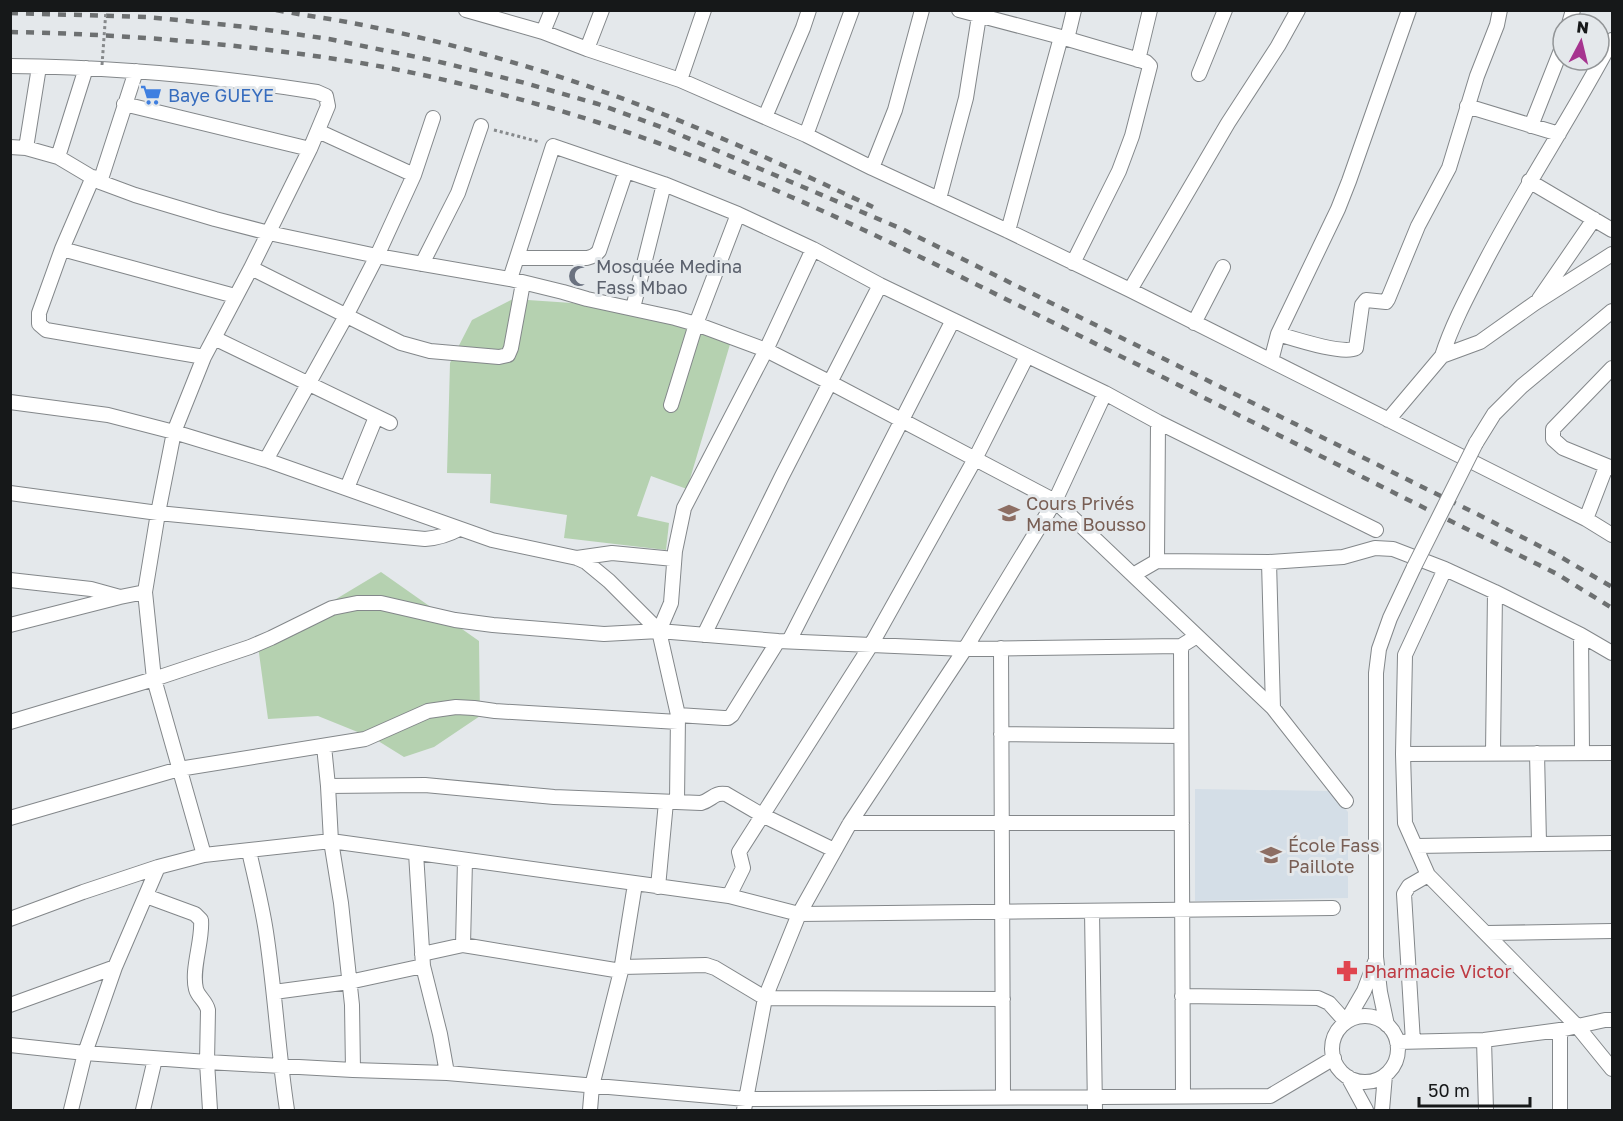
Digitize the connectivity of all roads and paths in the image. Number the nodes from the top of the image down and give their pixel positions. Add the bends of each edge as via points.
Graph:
1 (106, 10) edge
2 (466, 10) edge
3 (552, 10) edge
4 (602, 10) edge
5 (704, 10) edge
6 (809, 10) edge
7 (852, 10) edge
8 (922, 10) edge
9 (958, 10) edge
10 (1074, 10) edge
11 (1150, 10) edge
12 (1225, 10) edge
13 (1298, 10) edge
14 (1409, 10) edge
15 (1500, 10) edge
16 (995, 15) edge
17 (507, 16) edge
18 (980, 16) junction
19 (543, 32) junction
20 (1064, 38) junction
21 (1612, 40) edge
22 (587, 49) junction
23 (1138, 60) junction
24 (102, 65) dead end
25 (10, 66) edge
26 (39, 66) junction
27 (86, 68) junction
28 (136, 71) junction
29 (1552, 72) edge
30 (1199, 74) dead end
31 (680, 80) junction
32 (124, 104) junction
33 (1467, 106) junction
34 (765, 117) junction
35 (433, 118) dead end
36 (481, 126) joint
37 (1531, 126) junction
38 (318, 131) junction
39 (1559, 134) junction
40 (806, 135) junction
41 (553, 146) junction
42 (10, 147) edge
43 (26, 148) junction
44 (310, 149) junction
45 (58, 157) junction
46 (872, 168) junction
47 (626, 171) junction
48 (414, 175) junction
49 (96, 179) junction
50 (1529, 181) junction
51 (664, 184) junction
52 (939, 199) junction
53 (738, 214) junction
54 (1594, 219) junction
55 (1611, 226) edge
56 (1008, 231) junction
57 (269, 233) junction
58 (62, 249) junction
59 (813, 249) junction
60 (1612, 254) edge
61 (377, 256) junction
62 (517, 258) junction
63 (1072, 262) junction
64 (422, 264) junction
65 (1223, 267) dead end
66 (251, 268) junction
67 (517, 281) junction
68 (880, 285) junction
69 (1130, 290) junction
70 (235, 296) junction
71 (1535, 303) junction
72 (633, 308) junction
73 (1612, 311) edge
74 (346, 316) junction
75 (953, 320) junction
76 (1194, 323) junction
77 (696, 324) junction
78 (1278, 334) junction
79 (214, 338) junction
80 (766, 350) junction
81 (1442, 356) junction
82 (204, 357) junction
83 (1027, 357) junction
84 (1271, 361) junction
85 (1612, 368) edge
86 (831, 382) junction
87 (308, 385) junction
88 (1105, 393) junction
89 (10, 402) edge
90 (671, 405) dead end
91 (376, 417) junction
92 (1388, 420) junction
93 (901, 421) junction
94 (1158, 422) junction
95 (390, 423) dead end
96 (174, 432) junction
97 (975, 459) junction
98 (267, 460) junction
99 (1609, 468) edge
100 (347, 488) junction
101 (10, 493) edge
102 (1055, 501) junction
103 (158, 513) junction
104 (1586, 519) junction
105 (459, 529) junction
106 (1376, 530) dead end
107 (1612, 536) edge
108 (577, 558) junction
109 (674, 559) junction
110 (1157, 561) junction
111 (1269, 561) junction
112 (1445, 569) junction
113 (1133, 575) junction
114 (10, 580) edge
115 (145, 592) junction
116 (1495, 592) junction
117 (120, 597) junction
118 (11, 624) edge
119 (659, 631) junction
120 (704, 635) junction
121 (1581, 635) junction
122 (1197, 636) junction
123 (784, 641) junction
124 (871, 645) junction
125 (1181, 646) junction
126 (1001, 648) junction
127 (965, 649) junction
128 (1612, 653) edge
129 (154, 679) junction
130 (1273, 708) junction
131 (678, 718) junction
132 (10, 722) edge
133 (1001, 734) junction
134 (1181, 736) junction
135 (324, 746) junction
136 (1493, 753) junction
137 (1537, 753) junction
138 (1582, 753) junction
139 (1612, 753) edge
140 (1403, 754) junction
141 (179, 769) junction
142 (328, 786) junction
143 (1346, 801) dead end
144 (671, 802) junction
145 (762, 815) junction
146 (10, 818) edge
147 (850, 823) junction
148 (1182, 823) junction
149 (1002, 824) junction
150 (331, 841) junction
151 (1539, 843) junction
152 (1612, 843) edge
153 (1416, 846) junction
154 (834, 850) junction
155 (249, 851) junction
156 (416, 853) junction
157 (204, 855) junction
158 (465, 860) junction
159 (158, 867) junction
160 (1428, 875) junction
161 (635, 884) junction
162 (658, 887) junction
163 (146, 896) junction
164 (729, 896) junction
165 (1333, 908) dead end
166 (1182, 910) junction
167 (1092, 911) junction
168 (1002, 912) junction
169 (799, 914) junction
170 (10, 919) edge
171 (1612, 931) edge
172 (1487, 933) junction
173 (463, 945) junction
174 (1376, 957) junction
175 (422, 960) junction
176 (115, 967) junction
177 (622, 969) junction
178 (350, 982) junction
179 (274, 992) junction
180 (1182, 996) junction
181 (765, 998) junction
182 (1003, 999) junction
183 (10, 1005) edge
184 (1612, 1020) edge
185 (1346, 1022) junction
186 (1387, 1025) junction
187 (1577, 1026) junction
188 (1560, 1030) junction
189 (1484, 1040) junction
190 (1397, 1042) junction
191 (1413, 1042) junction
192 (10, 1045) edge
193 (86, 1053) junction
194 (1334, 1058) junction
195 (155, 1059) junction
196 (207, 1062) junction
197 (280, 1066) junction
198 (1612, 1069) edge
199 (352, 1070) junction
200 (447, 1073) junction
201 (1385, 1075) junction
202 (1348, 1077) junction
203 (592, 1086) junction
204 (1183, 1096) junction
205 (1270, 1096) junction
206 (1003, 1097) junction
207 (852, 1104) edge
208 (1095, 1104) edge
209 (745, 1105) edge
210 (70, 1110) edge
211 (143, 1110) edge
212 (210, 1110) edge
213 (287, 1110) edge
214 (590, 1110) edge
215 (1270, 1110) edge
216 (1366, 1110) edge
217 (1383, 1110) edge
218 (1486, 1110) edge
219 (1560, 1110) edge

1 - 24 path, bridge
2 - 17 street
3 - 19 street
4 - 22 street
5 - 31 street
6 - 34 street
7 - 40 street
8 - 46 street via 895,110
9 - 18 street
10 - 20 street
11 - 23 street
12 - 30 street
13 - 69 street
14 - 78 street via 1342,200
15 - 33 street
16 - 18 street
16 - 20 street
17 - 19 street
18 - 52 street via 966,98
19 - 22 street
20 - 23 street
20 - 56 street
21 - 39 street
22 - 31 street
23 - 63 street via 1146,62 1150,70 1132,136 1119,171
25 - 26 street
26 - 27 street
26 - 43 street
27 - 28 street
27 - 45 street
28 - 32 street
28 - 38 street via 317,92 326,96 328,106
29 - 37 street
31 - 34 street
32 - 44 street
32 - 49 street
33 - 37 street
33 - 78 street via 1449,168 1418,226 1388,299 1366,300 1362,304 1356,348 1351,351 1326,347
34 - 40 street
35 - 48 street
36 - 41 path
36 - 64 street via 458,193
37 - 39 street
38 - 44 street
38 - 48 street
39 - 50 street
40 - 46 street
41 - 47 street
41 - 62 street
42 - 43 street
43 - 45 street
44 - 57 street
45 - 49 street
46 - 52 street
47 - 51 street
47 - 62 street via 596,255
48 - 61 street
49 - 57 street via 135,195
49 - 58 street
50 - 54 street
50 - 81 street via 1460,309
51 - 53 street
51 - 72 street
52 - 56 street
53 - 59 street
53 - 77 street
54 - 55 street
54 - 71 street
56 - 63 street
57 - 61 street
57 - 66 street
58 - 70 street
58 - 82 street via 39,314 39,324 46,330
59 - 68 street
59 - 80 street
60 - 71 street
61 - 64 street
61 - 74 street
62 - 67 street
63 - 69 street
64 - 67 street
65 - 76 street
66 - 70 street
66 - 74 street
67 - 72 street
67 - 74 street via 511,348 508,355 499,357 414,347
68 - 75 street
68 - 86 street
69 - 76 street
70 - 79 street
71 - 81 street via 1480,342
72 - 77 street
73 - 174 street, bridge via 1494,414 1390,618 1379,649 1376,673
74 - 87 street
75 - 83 street
75 - 93 street
76 - 84 street
77 - 80 street
77 - 90 street
78 - 84 street
79 - 82 street
79 - 87 street
80 - 86 street
80 - 109 street via 684,508
81 - 92 street
82 - 96 street
83 - 88 street
83 - 97 street
84 - 92 street
85 - 99 street via 1553,429 1553,439 1563,448
86 - 93 street
86 - 120 street
87 - 91 street
87 - 98 street
88 - 94 street
88 - 102 street
89 - 96 street via 108,415
91 - 95 street
91 - 100 street
92 - 104 street
93 - 97 street
93 - 123 street
94 - 106 street
94 - 110 street
96 - 98 street
96 - 103 street
97 - 102 street
97 - 124 street
98 - 100 street
99 - 104 street
100 - 105 street
101 - 103 street
102 - 113 street
102 - 127 street
103 - 105 street via 424,539
103 - 115 street
104 - 107 street
105 - 108 street
108 - 109 street via 612,553
108 - 119 street via 609,581
109 - 119 street via 671,603
110 - 111 street
110 - 113 street
111 - 112 street via 1343,557 1375,548 1393,549
111 - 130 street
112 - 116 street
112 - 140 street via 1405,655
113 - 122 street
114 - 117 street via 92,589
115 - 117 street
115 - 129 street
116 - 121 street
116 - 136 street
117 - 118 street
119 - 120 street
119 - 129 street via 604,634 493,625 381,603 357,603 332,608 250,647
119 - 131 street
120 - 123 street
121 - 128 street
121 - 138 street
122 - 125 street
122 - 130 street
123 - 124 street
123 - 131 street via 728,718
124 - 127 street
124 - 145 street
125 - 126 street
125 - 134 street
126 - 127 street
126 - 133 street
127 - 147 street
129 - 132 street
129 - 141 street
130 - 143 street
131 - 135 street via 456,707 428,711 365,739
131 - 144 street
133 - 134 street
133 - 149 street
134 - 148 street
135 - 141 street
135 - 142 street
136 - 137 street
136 - 140 street
137 - 138 street
137 - 151 street
138 - 139 street
140 - 153 street via 1405,823
141 - 146 street
141 - 157 street
142 - 144 street via 425,785 554,797
142 - 150 street
144 - 145 street via 701,803 720,793
144 - 162 street
145 - 154 street
145 - 164 street via 740,852 743,868
147 - 149 street
147 - 154 street
148 - 149 street
148 - 166 street
149 - 168 street
150 - 155 street
150 - 156 street
150 - 178 street
151 - 152 street
151 - 153 street
153 - 160 street
154 - 169 street
155 - 157 street
155 - 179 street
156 - 158 street
156 - 175 street
157 - 159 street
158 - 161 street
158 - 173 street
159 - 163 street
159 - 170 street
160 - 172 street
160 - 191 street via 1409,886 1404,894
161 - 162 street
161 - 177 street
162 - 164 street
163 - 176 street
163 - 196 street via 195,914 201,920 196,989 208,1010
164 - 169 street
165 - 166 street
166 - 167 street
166 - 180 street
167 - 168 street
167 - 208 street
168 - 169 street
168 - 182 street
169 - 181 street
171 - 172 street
172 - 187 street
173 - 175 street
173 - 177 street
174 - 185 street via 1364,991
174 - 186 street
175 - 178 street
175 - 200 street
176 - 183 street
176 - 193 street
177 - 181 street via 706,965
177 - 203 street
178 - 179 street
178 - 199 street
179 - 197 street
180 - 185 street via 1318,998 1329,1003
180 - 204 street
181 - 182 street
181 - 209 street
182 - 206 street
184 - 187 street
185 - 186 street via 1368,1017
185 - 194 street via 1333,1042
186 - 190 street
187 - 188 street
187 - 198 street
188 - 189 street
188 - 219 street
189 - 191 street
189 - 218 street
190 - 191 street
190 - 201 street via 1394,1064
192 - 193 street
193 - 195 street
193 - 210 street
194 - 202 street
194 - 205 street
195 - 196 street
195 - 211 street
196 - 197 street
196 - 212 street
197 - 199 street
197 - 213 street
199 - 200 street
200 - 203 street
201 - 202 street via 1363,1081
201 - 217 street
202 - 216 street
203 - 209 street
203 - 214 street
204 - 205 street
204 - 208 street
205 - 215 street
206 - 207 street
206 - 208 street
207 - 209 street

